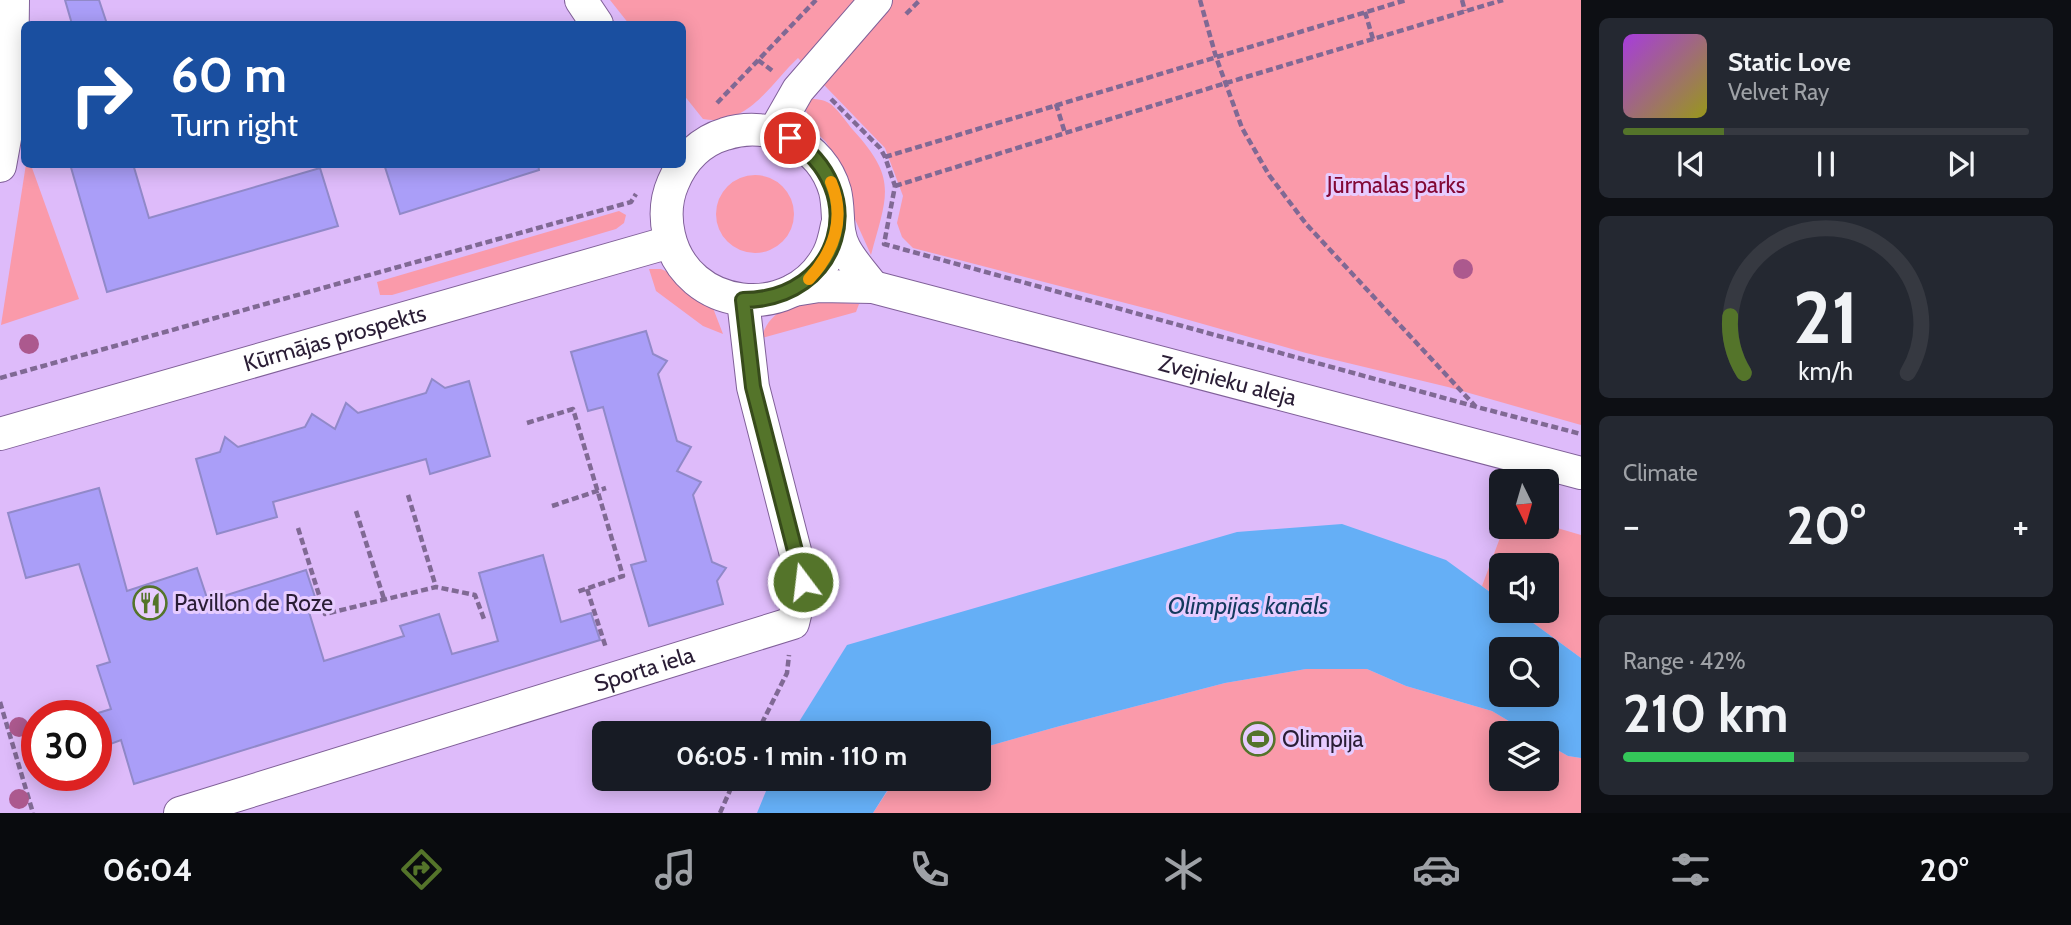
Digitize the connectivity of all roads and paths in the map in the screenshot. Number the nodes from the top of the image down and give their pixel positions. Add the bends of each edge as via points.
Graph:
1 (13, 0) edge
2 (581, 0) edge
3 (816, 0) edge
4 (876, 0) edge
5 (1200, 0) edge
6 (1406, 0) edge
7 (1462, 0) edge
8 (1503, 0) edge
9 (1465, 11) junction
10 (1365, 12) junction
11 (595, 21) edge
12 (1373, 39) junction
13 (1216, 57) junction
14 (758, 60) dead end
15 (1226, 83) junction
16 (828, 96) dead end
17 (1056, 104) junction
18 (774, 132) junction
19 (1065, 133) junction
20 (692, 137) edge
21 (686, 156) edge
22 (885, 158) junction
23 (0, 166) edge
24 (681, 168) edge
25 (895, 186) junction
26 (637, 192) dead end
27 (837, 225) junction
28 (670, 242) junction
29 (873, 287) junction
30 (794, 290) junction
31 (743, 300) junction
32 (0, 378) edge
33 (1477, 407) junction
34 (527, 423) dead end
35 (0, 434) edge
36 (1581, 434) edge
37 (1581, 473) edge
38 (606, 488) dead end
39 (598, 491) junction
40 (408, 495) dead end
41 (552, 506) dead end
42 (356, 511) dead end
43 (298, 528) dead end
44 (436, 587) junction
45 (587, 589) junction
46 (578, 592) dead end
47 (384, 599) junction
48 (484, 619) dead end
49 (793, 623) junction
50 (607, 652) dead end
51 (0, 702) edge
52 (763, 721) edge
53 (730, 791) edge
54 (33, 813) edge
55 (180, 813) edge
56 (720, 813) edge

1 - 23 street via 12,80
2 - 11 street
3 - 14 path
4 - 18 street via 798,90
5 - 13 path
6 - 10 path
7 - 9 path
8 - 9 path
9 - 12 path
10 - 12 path
10 - 13 path
12 - 15 path
13 - 15 path
13 - 17 path
15 - 19 path
15 - 33 path via 1242,128 1276,185 1307,225
16 - 22 path
17 - 19 path
17 - 22 path
18 - 20 street via 759,129
18 - 27 street via 805,147 828,174 836,199
19 - 25 path
20 - 21 street
22 - 25 path
24 - 28 street via 666,206
25 - 33 path via 884,244
26 - 32 path via 631,202
27 - 29 street via 845,248
27 - 30 street via 828,256
28 - 31 street via 698,282
28 - 35 street, Kūrmājas prospekts
29 - 30 street, Zvejnieku aleja
29 - 37 street, Zvejnieku aleja
30 - 31 street via 778,297
31 - 49 street via 753,387 803,582
33 - 36 path
34 - 39 path via 573,409
38 - 39 path
39 - 41 path
39 - 45 path via 623,576
40 - 44 path
42 - 47 path
43 - 47 path via 325,614
44 - 47 path
44 - 48 path via 475,595
45 - 46 path
45 - 50 path
49 - 52 path via 787,673
49 - 55 street, Sporta iela
51 - 54 path
53 - 56 path

